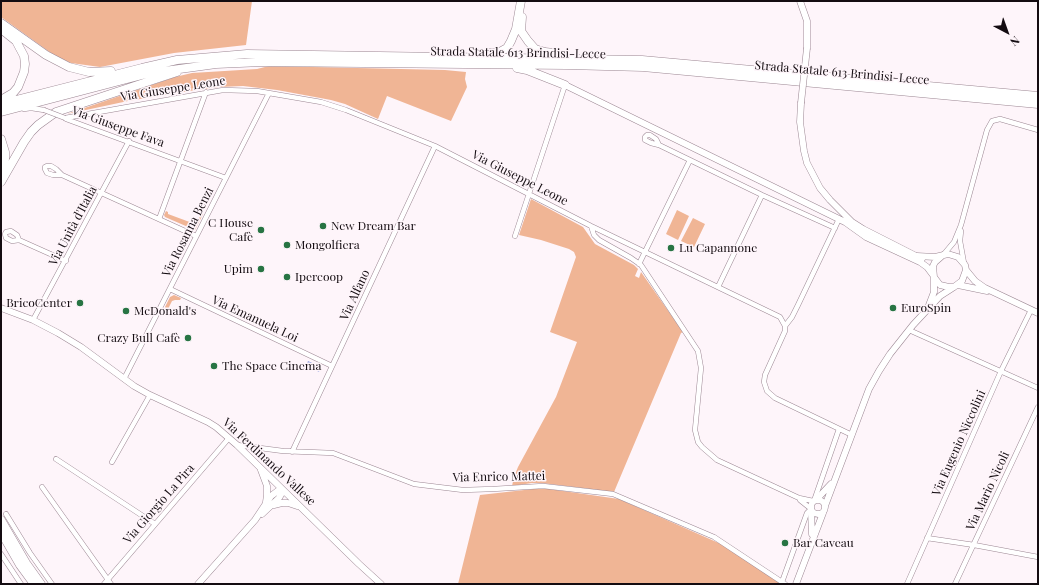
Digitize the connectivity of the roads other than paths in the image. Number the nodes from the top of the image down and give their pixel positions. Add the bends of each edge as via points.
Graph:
1 (521, 1) edge
2 (526, 1) edge
3 (800, 1) edge
4 (1, 23) edge
5 (1, 30) edge
6 (422, 56) junction
7 (604, 59) junction
8 (177, 60) junction
9 (262, 62) junction
10 (455, 64) junction
11 (565, 85) junction
12 (206, 92) junction
13 (269, 93) junction
14 (1038, 96) edge
15 (1, 100) edge
16 (1, 104) edge
17 (1038, 104) edge
18 (1, 113) edge
19 (65, 118) junction
20 (1038, 130) edge
21 (1, 139) edge
22 (129, 141) junction
23 (659, 145) dead end
24 (435, 146) junction
25 (690, 160) junction
26 (181, 161) junction
27 (1, 170) edge
28 (62, 175) dead end
29 (226, 178) junction
30 (1, 182) edge
31 (102, 193) junction
32 (529, 194) junction
33 (762, 195) junction
34 (159, 219) junction
35 (839, 219) junction
36 (961, 225) junction
37 (591, 226) junction
38 (835, 228) junction
39 (196, 236) junction
40 (515, 236) dead end
41 (19, 240) dead end
42 (646, 252) junction
43 (915, 255) junction
44 (943, 255) junction
45 (66, 261) junction
46 (639, 264) junction
47 (965, 268) junction
48 (933, 275) junction
49 (956, 286) junction
50 (718, 287) junction
51 (170, 289) junction
52 (1007, 299) junction
53 (1, 308) edge
54 (1031, 310) junction
55 (1038, 313) edge
56 (923, 314) junction
57 (33, 320) junction
58 (785, 326) junction
59 (909, 330) junction
60 (332, 366) junction
61 (1001, 371) junction
62 (124, 379) junction
63 (1038, 388) edge
64 (150, 395) junction
65 (1038, 407) edge
66 (839, 429) junction
67 (852, 435) junction
68 (229, 438) junction
69 (237, 444) junction
70 (292, 452) junction
71 (56, 459) dead end
72 (112, 462) dead end
73 (258, 466) junction
74 (837, 474) junction
75 (42, 487) dead end
76 (283, 490) junction
77 (799, 498) junction
78 (814, 501) junction
79 (825, 506) junction
80 (267, 507) junction
81 (302, 508) junction
82 (811, 509) junction
83 (822, 513) junction
84 (3, 517) edge
85 (155, 524) junction
86 (1, 532) edge
87 (927, 538) junction
88 (1, 542) edge
89 (811, 544) junction
90 (974, 545) junction
91 (1, 554) edge
92 (1038, 557) edge
93 (20, 565) junction
94 (109, 582) edge
95 (783, 583) edge
96 (21, 584) edge
97 (34, 584) edge
98 (41, 584) edge
99 (52, 584) edge
100 (104, 584) edge
101 (198, 584) edge
102 (381, 584) edge
103 (796, 584) edge
104 (907, 584) edge
105 (955, 584) edge

1 - 6 highway via 516,29 507,48 498,53 438,52
2 - 7 highway via 521,30 535,49 545,52 588,54
3 - 43 street, bridge via 807,21 801,103 802,138 807,163 820,188 852,222
4 - 8 highway via 46,55 78,70 107,72
5 - 15 highway via 16,41 25,64 18,87
6 - 7 highway, Strada Statale 613 Brindisi-Lecce
6 - 8 highway, Strada Statale 613 Brindisi-Lecce via 247,54
7 - 14 highway, Strada Statale 613 Brindisi-Lecce via 642,60
8 - 16 highway, Strada Statale 613 Brindisi-Lecce
9 - 10 highway, Strada Statale 613 Brindisi-Lecce
9 - 18 highway, Strada Statale 613 Brindisi-Lecce via 216,64 150,73
9 - 30 highway via 178,72 56,112 38,125 24,142
10 - 11 highway via 464,67 527,70
10 - 17 highway, Strada Statale 613 Brindisi-Lecce via 643,67
11 - 32 street
11 - 35 street
12 - 13 street, Via Giuseppe Leone via 239,90
12 - 19 street, Via Giuseppe Leone
12 - 26 street
13 - 24 street, Via Giuseppe Leone via 321,102
13 - 29 street, Via Rosanna Benzi
18 - 19 street, Via Giuseppe Fava, bridge via 31,108
19 - 22 street, Via Giuseppe Fava
20 - 36 street via 1000,119 992,121 987,130
21 - 27 highway via 5,152
22 - 26 street, Via Giuseppe Fava
22 - 31 street, Via Unità d'Italia
23 - 25 street
24 - 32 street, Via Giuseppe Leone
24 - 60 street, Via Alfano
25 - 33 street
25 - 42 street
26 - 29 street, Via Giuseppe Fava
26 - 34 street
28 - 31 street
29 - 39 street, Via Rosanna Benzi
31 - 34 street
31 - 45 street, Via Unità d'Italia
32 - 37 street, Via Giuseppe Leone
32 - 40 street
33 - 38 street
33 - 50 street
34 - 39 street
35 - 38 street
35 - 48 street via 866,237 920,262
36 - 44 street via 954,242
36 - 47 street via 960,241
37 - 42 street, Via Giuseppe Leone
37 - 46 street via 599,240
38 - 58 street via 792,317
39 - 51 street, Via Rosanna Benzi
41 - 45 street
42 - 46 street
42 - 50 street, Via Giuseppe Leone
43 - 44 street
43 - 48 street via 926,262
44 - 47 street via 958,256
44 - 48 street via 935,262
45 - 57 street, Via Unità d'Italia
46 - 77 street via 650,276 700,357 702,368 695,430 698,442 717,460
47 - 49 street via 962,281
47 - 52 street via 980,284
48 - 49 street via 944,287
48 - 56 street via 933,297
49 - 52 street via 982,290
49 - 56 street via 940,296
50 - 58 street, Via Giuseppe Leone via 780,317
51 - 60 street, Via Emanuela Loi
51 - 62 street, Via Rosanna Benzi
52 - 54 street
53 - 57 street, Via Ferdinando Vallese
54 - 55 street
54 - 61 street, Via Eugenio Niccolini
56 - 59 street
57 - 62 street, Via Ferdinando Vallese via 75,344
58 - 66 street via 765,375 767,391 774,398
59 - 61 street
59 - 67 street via 890,354 869,389
60 - 70 street, Via Alfano
61 - 63 street
61 - 87 street, Via Eugenio Niccolini
62 - 64 street, Via Ferdinando Vallese
64 - 68 street, Via Ferdinando Vallese via 208,422
64 - 72 street
65 - 90 street, Via Mario Nicoli
66 - 67 street
66 - 78 street
67 - 74 street
68 - 69 street, Via Ferdinando Vallese
68 - 85 street, Via Giorgio La Pira
69 - 70 street, Via Enrico Mattei
69 - 73 street, Via Ferdinando Vallese
70 - 95 street, Via Enrico Mattei via 333,453 414,484 463,490 543,486 613,494 714,537
71 - 85 street
73 - 76 street, Via Ferdinando Vallese
73 - 80 street via 266,486
74 - 78 street via 828,488
74 - 79 street
75 - 94 street
76 - 80 street
76 - 81 street, Via Ferdinando Vallese
77 - 78 street
77 - 82 street
78 - 79 street via 822,501
78 - 82 street
79 - 83 street
80 - 81 street via 288,502
80 - 101 street
81 - 102 street, Via Ferdinando Vallese
82 - 83 street via 816,515
82 - 89 street
82 - 95 street via 807,512
83 - 89 street
84 - 98 highway via 19,551
84 - 99 street
85 - 94 street, Via Giorgio La Pira
86 - 93 highway
87 - 90 street
87 - 104 street, Via Eugenio Niccolini
88 - 93 highway
89 - 103 street
90 - 92 street
90 - 105 street, Via Mario Nicoli
91 - 96 street
93 - 97 highway
94 - 100 street, Via Giorgio La Pira

